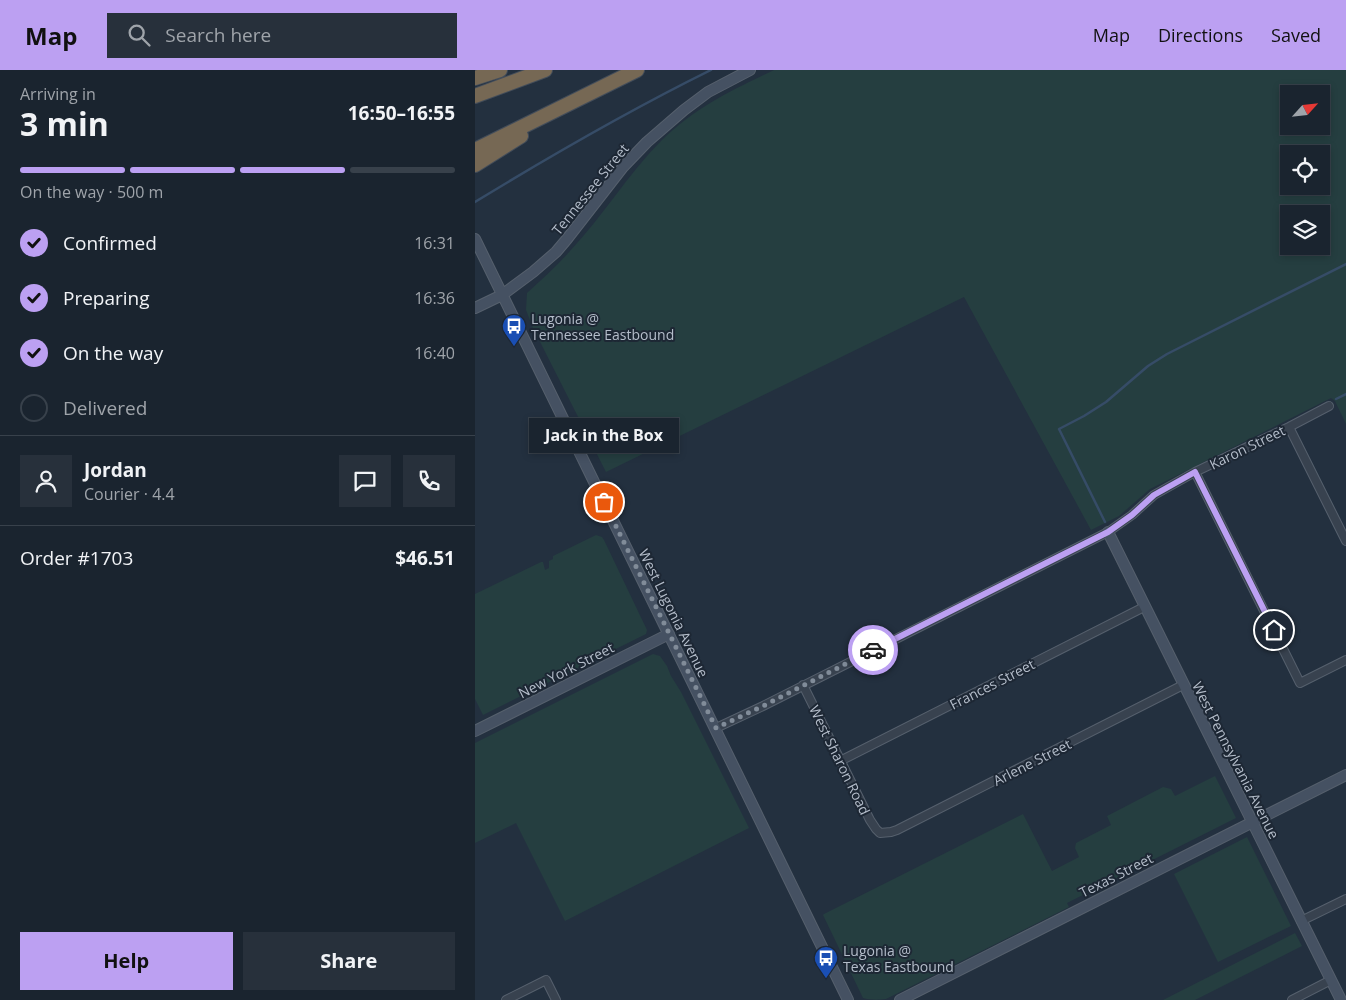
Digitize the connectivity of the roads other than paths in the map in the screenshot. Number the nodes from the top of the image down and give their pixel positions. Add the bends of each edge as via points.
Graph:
1 (500, 70) edge
2 (545, 70) edge
3 (637, 70) edge
4 (750, 70) edge
5 (475, 78) edge
6 (475, 96) edge
7 (579, 100) junction
8 (475, 150) edge
9 (475, 165) edge
10 (475, 239) edge
11 (502, 295) junction
12 (475, 308) edge
13 (1329, 406) dead end
14 (1289, 427) junction
15 (1195, 472) junction
16 (1108, 532) junction
17 (1346, 541) edge
18 (1145, 607) junction
19 (669, 634) junction
20 (1346, 660) edge
21 (803, 685) junction
22 (1183, 686) junction
23 (716, 728) junction
24 (475, 731) edge
25 (840, 761) junction
26 (1346, 775) edge
27 (1253, 822) junction
28 (880, 833) joint
29 (1346, 899) edge
30 (1301, 921) junction
31 (1331, 980) junction
32 (506, 1000) edge
33 (556, 1000) edge
34 (848, 1000) edge
35 (900, 1000) edge
36 (1292, 1000) edge
37 (1341, 1000) edge

1 - 5 highway
2 - 6 highway
3 - 7 highway
4 - 11 street, Tennessee Street via 708,92 647,142 623,167 556,252
7 - 8 highway
7 - 9 highway
10 - 11 street, West Lugonia Avenue
11 - 12 street, Tennessee Street
11 - 19 street, West Lugonia Avenue
13 - 14 street, Karon Street
14 - 15 street, Karon Street
14 - 17 street
15 - 16 street, Karon Street via 1154,495
15 - 20 street via 1300,683
16 - 18 street, West Pennsylvania Avenue
16 - 21 street, Karon Street
18 - 22 street, West Pennsylvania Avenue
18 - 25 street, Frances Street
19 - 23 street, West Lugonia Avenue
19 - 24 street, New York Street
21 - 23 street, Karon Street
21 - 25 street, West Sharon Road
22 - 27 street, West Pennsylvania Avenue
22 - 28 street, Arlene Street via 897,830
23 - 34 street, West Lugonia Avenue
25 - 28 street, West Sharon Road
26 - 27 street, Texas Street
27 - 30 street, West Pennsylvania Avenue
27 - 35 street, Texas Street
29 - 30 street
30 - 31 street, West Pennsylvania Avenue
31 - 36 street
31 - 37 street, West Pennsylvania Avenue
32 - 33 street via 546,980

